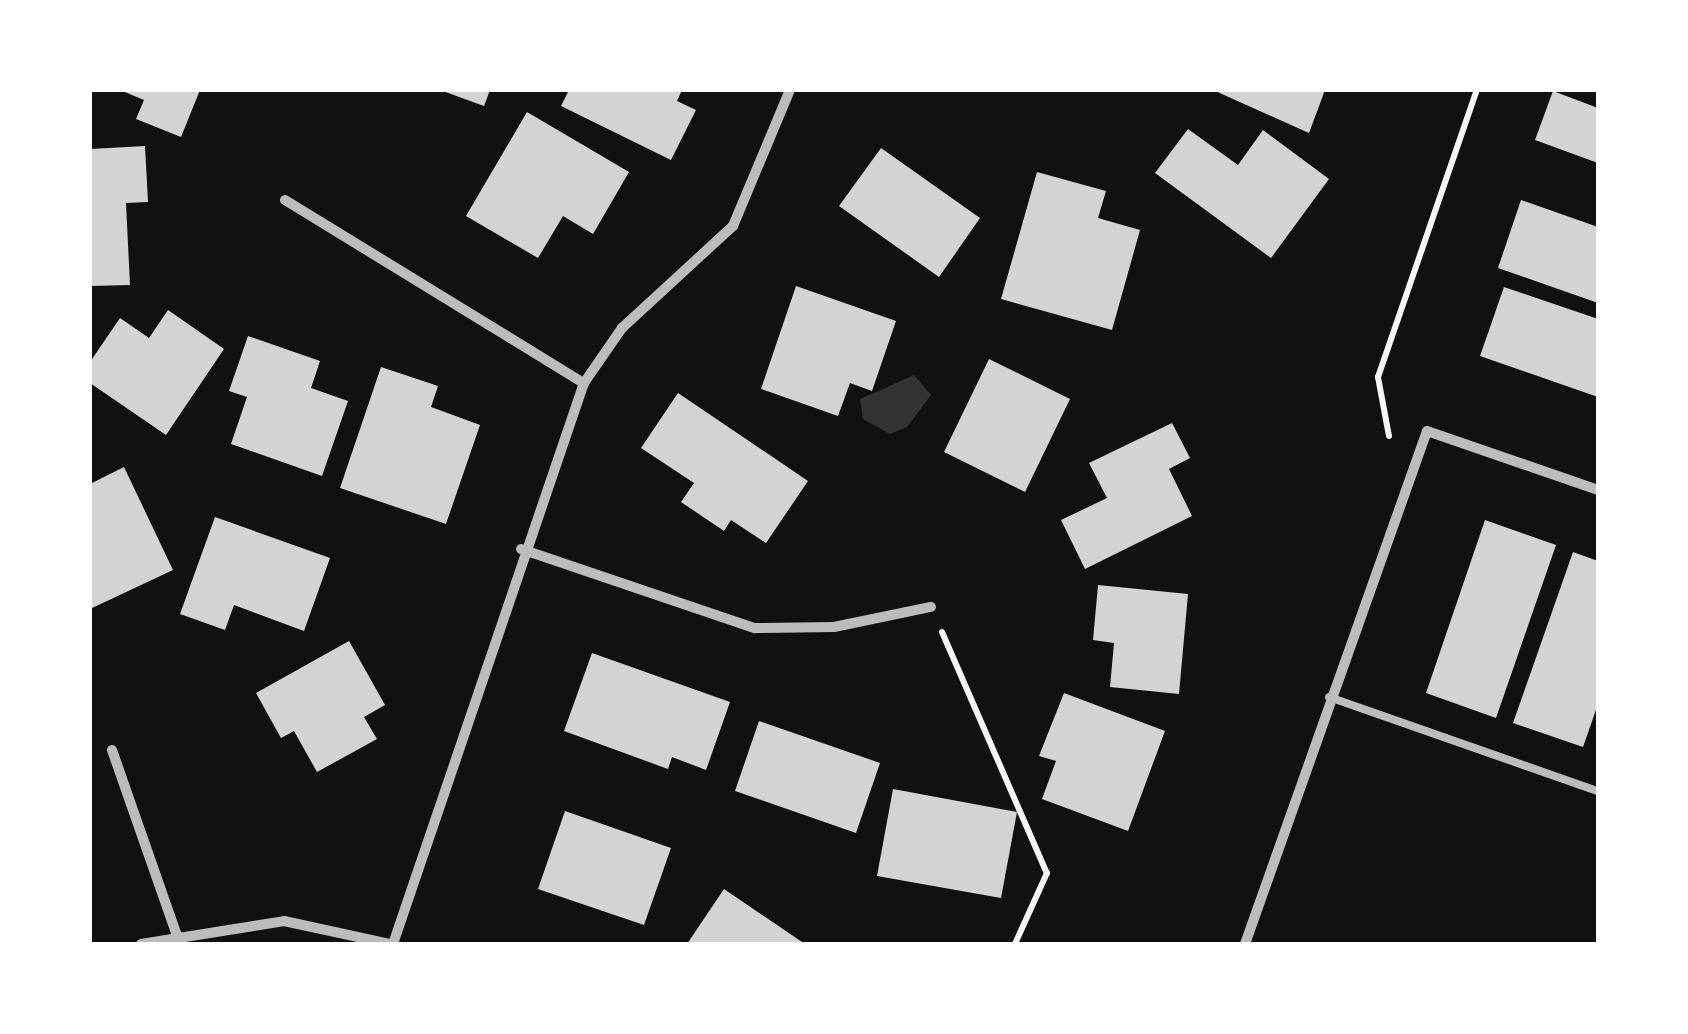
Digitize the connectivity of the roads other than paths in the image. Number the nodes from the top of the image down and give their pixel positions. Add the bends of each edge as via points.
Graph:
1 (790, 90) edge
2 (285, 200) dead end
3 (584, 382) junction
4 (1598, 490) edge
5 (522, 549) junction
6 (932, 608) road end
7 (1329, 697) junction
8 (112, 750) dead end
9 (1598, 791) edge
10 (176, 933) junction
11 (141, 944) edge
12 (391, 944) edge
13 (1244, 944) edge

1 - 3 street via 733,226 622,328
2 - 3 street
3 - 5 street
4 - 7 street via 1427,430
5 - 6 street via 755,628 834,627
5 - 12 street
7 - 9 lane
7 - 13 street
8 - 10 street
10 - 11 street
10 - 12 street via 284,921

